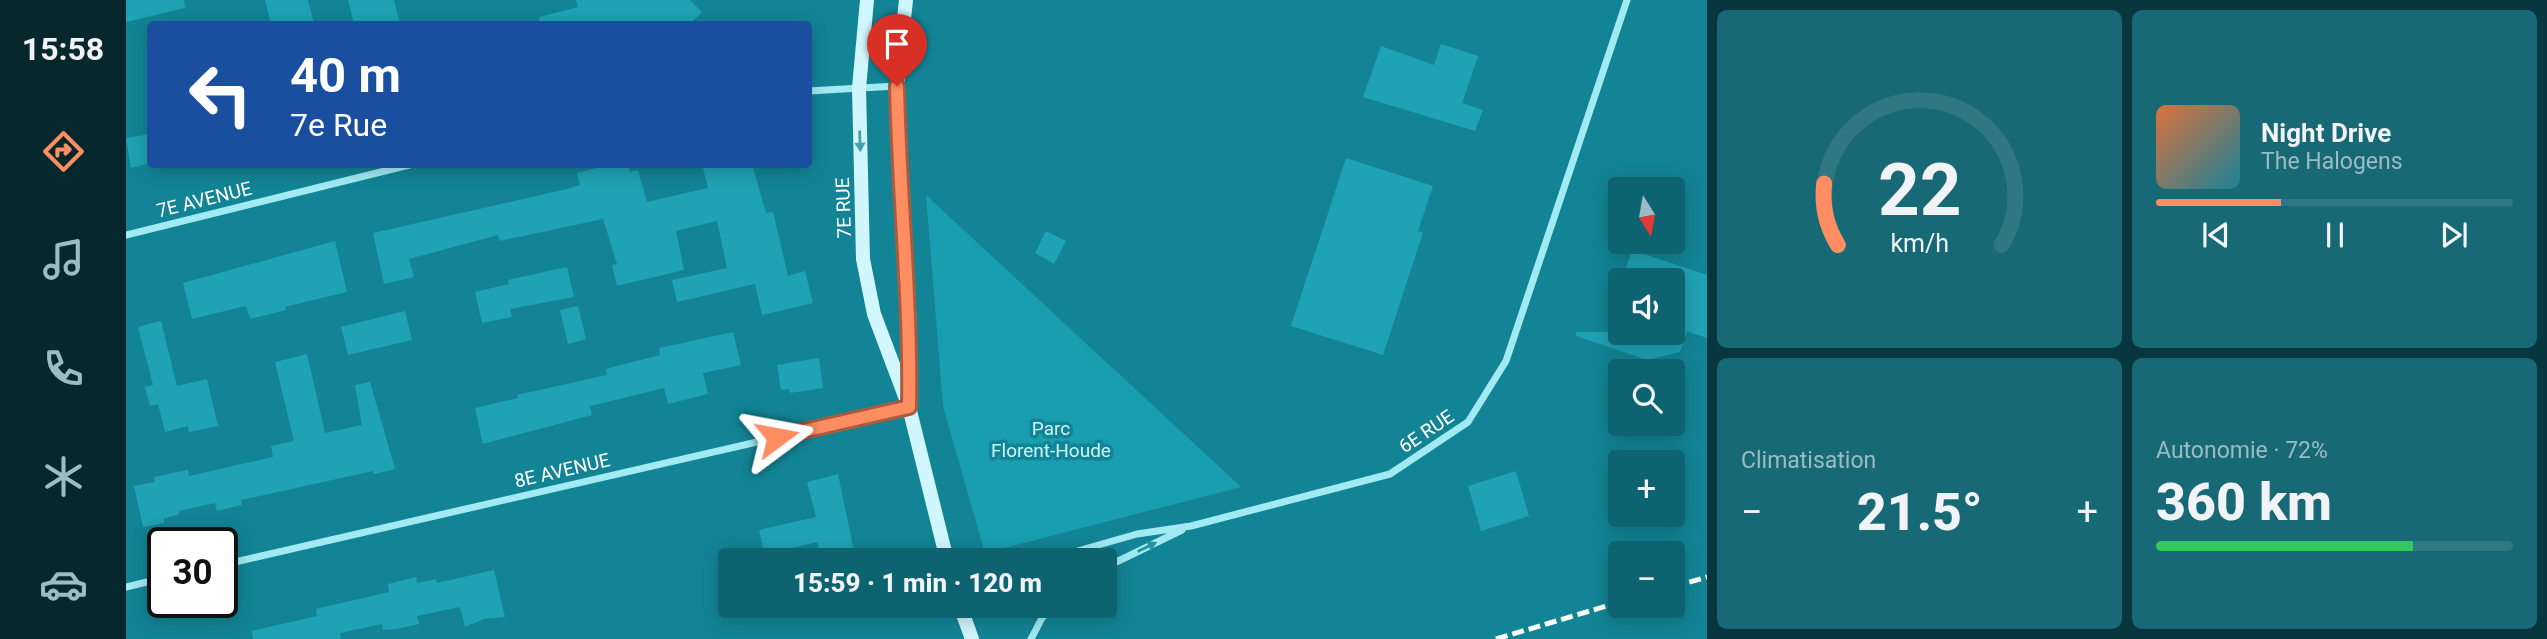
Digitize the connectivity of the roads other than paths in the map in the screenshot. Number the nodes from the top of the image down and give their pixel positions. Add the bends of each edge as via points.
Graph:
1 (867, 0) edge
2 (906, 0) edge
3 (1627, 0) edge
4 (897, 86) junction
5 (859, 88) junction
6 (812, 91) edge
7 (397, 168) edge
8 (126, 235) edge
9 (909, 407) junction
10 (1191, 526) junction
11 (944, 548) edge
12 (1088, 548) edge
13 (238, 561) edge
14 (1117, 562) edge
15 (147, 582) edge
16 (126, 587) edge
17 (964, 618) edge
18 (1042, 618) edge
19 (972, 639) edge
20 (1031, 639) edge

1 - 5 main road, 7E RUE
2 - 4 main road, 7E RUE
3 - 10 street, 6E RUE via 1506,361 1468,422 1390,474
4 - 5 street
4 - 9 main road, 7E RUE via 910,325
5 - 6 street
5 -> 9 main road, 7E RUE via 863,259 874,314
7 - 8 street, 7E AVENUE
9 - 11 main road, 7E RUE
9 - 13 street, 8E AVENUE
10 - 12 street, 6E RUE
14 -> 10 street
15 - 16 street
17 - 19 main road
18 - 20 street

